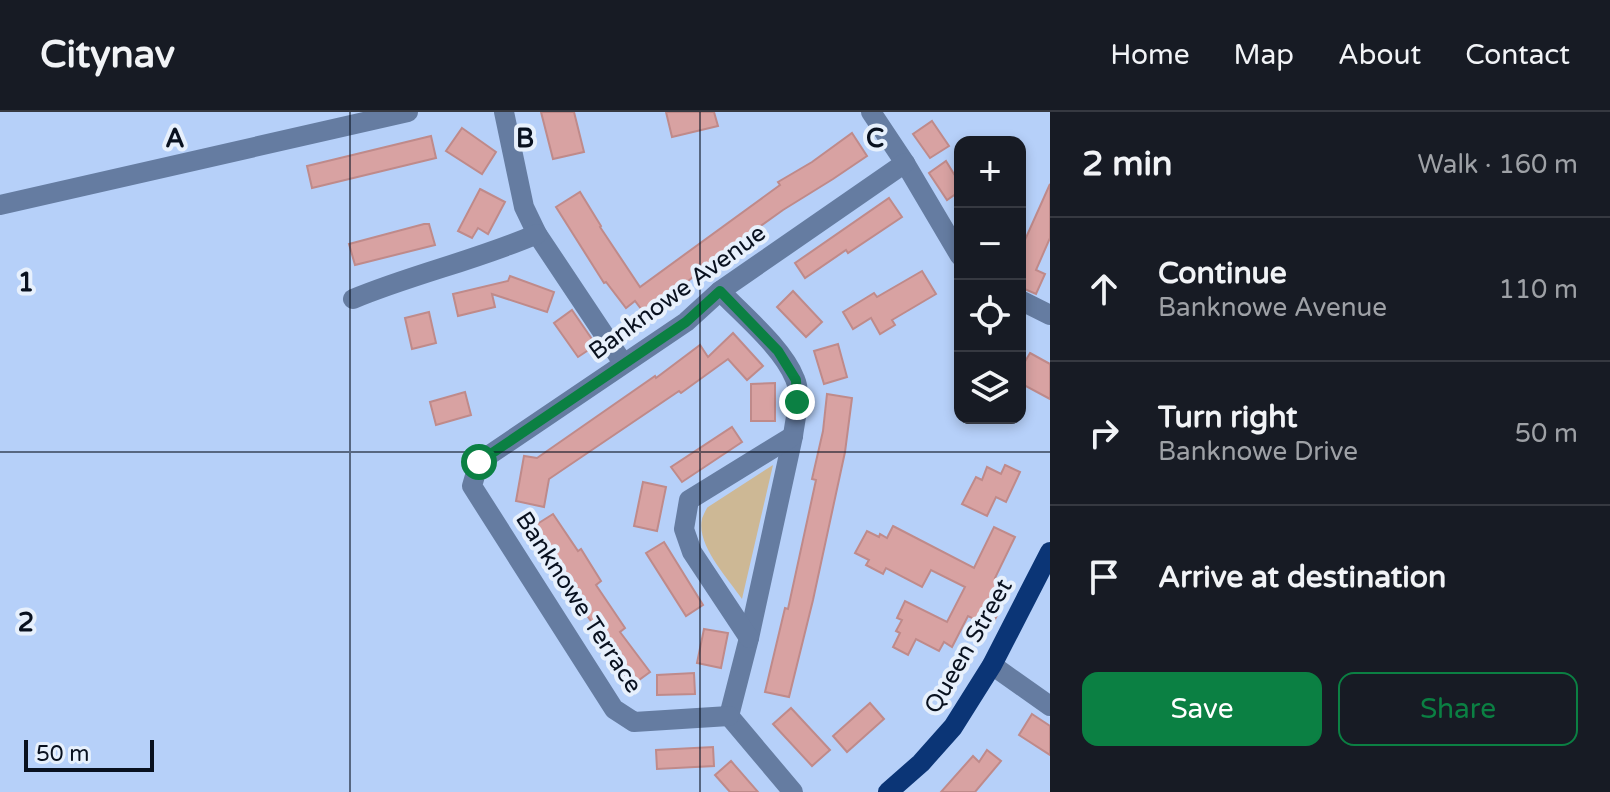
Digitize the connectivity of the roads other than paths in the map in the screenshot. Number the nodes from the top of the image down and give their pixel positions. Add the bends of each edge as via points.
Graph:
1 (408, 112) edge
2 (504, 112) edge
3 (871, 112) edge
4 (905, 163) junction
5 (0, 205) edge
6 (537, 234) junction
7 (954, 246) edge
8 (720, 291) junction
9 (353, 299) dead end
10 (1026, 303) edge
11 (1049, 313) edge
12 (623, 363) junction
13 (793, 436) junction
14 (479, 462) joint
15 (1050, 552) edge
16 (749, 638) junction
17 (992, 665) junction
18 (1050, 706) edge
19 (729, 716) junction
20 (793, 792) edge
21 (888, 792) edge

1 - 5 street
2 - 6 street via 524,207
3 - 4 street
4 - 7 street
4 - 8 street, Banknowe Avenue
6 - 9 street
6 - 12 street
8 - 12 street, Banknowe Avenue via 686,322
8 - 13 street via 778,351 796,380
10 - 11 street
12 - 14 street, Banknowe Avenue
13 - 16 street
13 - 16 street via 689,500 684,529 692,552
14 - 19 street, Banknowe Terrace via 472,486 614,709 634,722
15 - 17 main road, Queen Street
16 - 19 street
17 - 18 street
17 - 21 main road, Queen Street via 953,727
19 - 20 street

